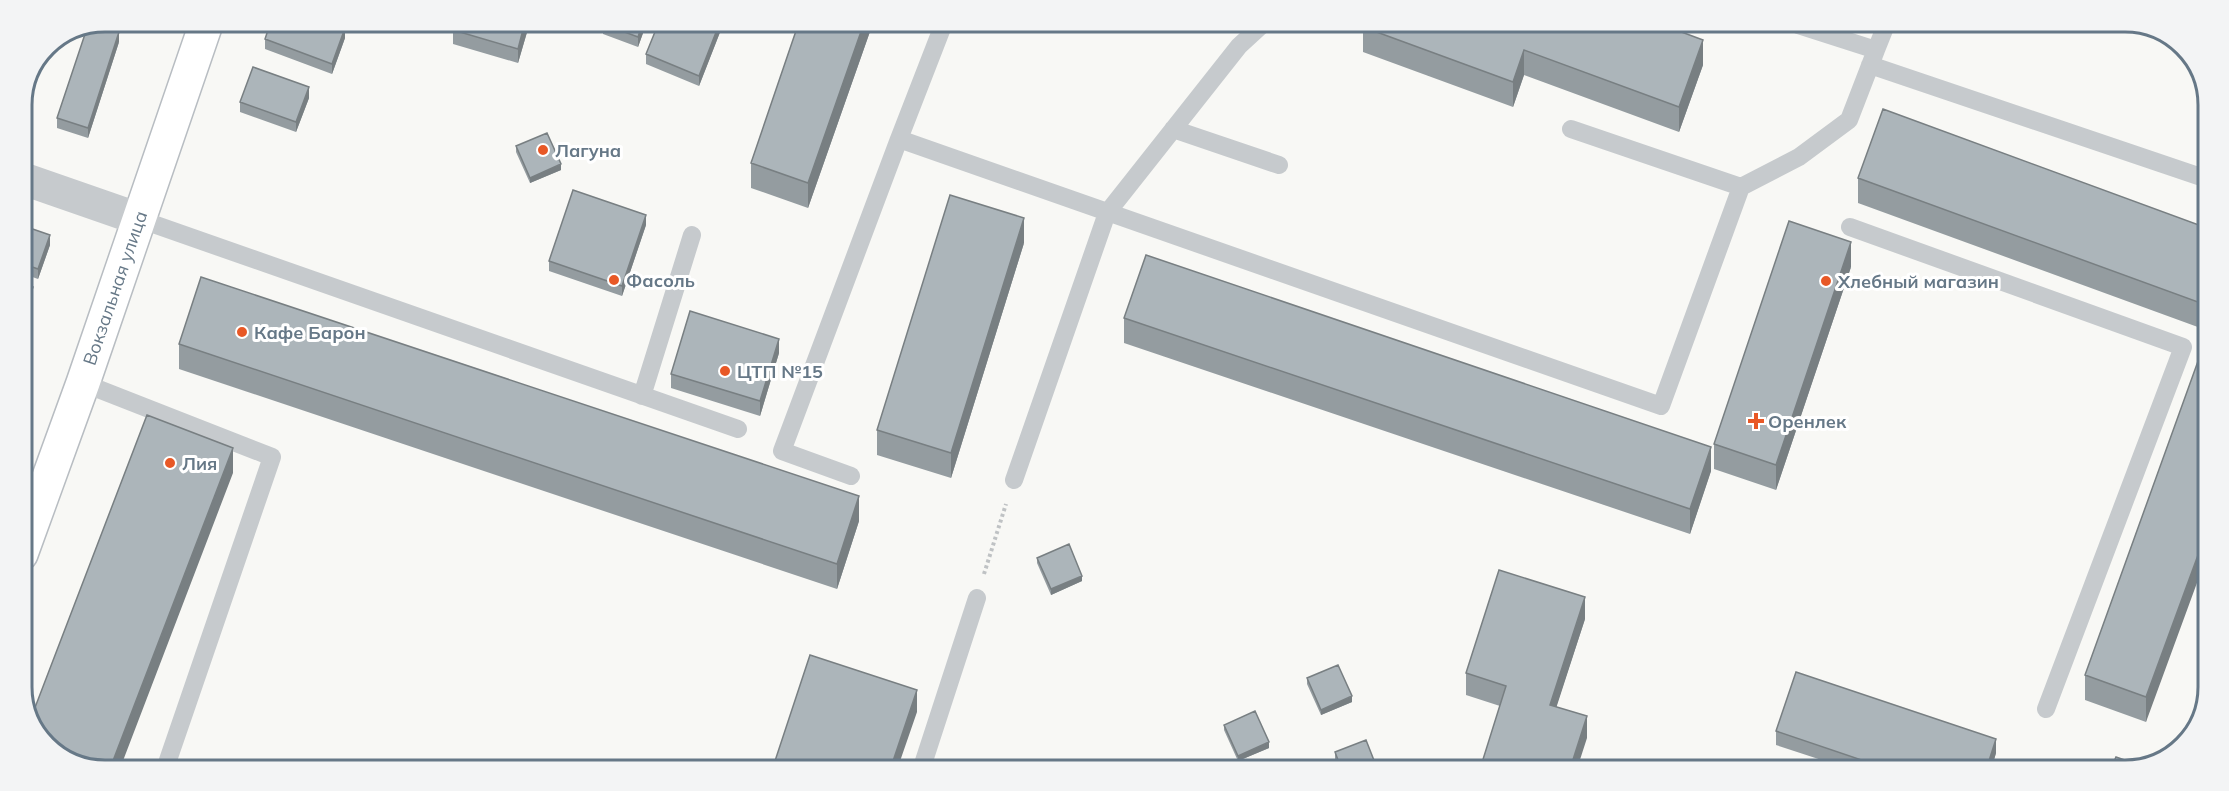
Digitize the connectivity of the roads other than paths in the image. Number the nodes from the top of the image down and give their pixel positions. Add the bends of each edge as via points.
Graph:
1 (204, 31) edge
2 (941, 31) edge
3 (1255, 31) edge
4 (1812, 31) edge
5 (1884, 31) edge
6 (1873, 57) junction
7 (1173, 129) junction
8 (1571, 129) dead end
9 (899, 139) junction
10 (1278, 165) dead end
11 (2197, 175) edge
12 (31, 182) edge
13 (1741, 187) junction
14 (1107, 213) junction
15 (139, 219) junction
16 (1850, 227) dead end
17 (692, 235) dead end
18 (83, 383) junction
19 (642, 396) junction
20 (738, 429) dead end
21 (851, 476) dead end
22 (1014, 480) road end
23 (32, 524) edge
24 (977, 598) road end
25 (2046, 709) dead end
26 (168, 760) edge
27 (924, 760) edge

1 - 15 street, Вокзальная улица
2 - 9 lane
3 - 7 lane
4 - 6 lane
5 - 6 lane
6 - 11 lane
6 - 13 lane via 1849,120 1799,158
7 - 10 lane
7 - 14 lane
8 - 13 lane
9 - 14 lane
9 - 21 lane via 782,451
12 - 15 street
13 - 14 lane via 1661,406
14 - 22 lane
15 - 18 street, Вокзальная улица
15 - 19 lane
16 - 25 lane via 2183,347
17 - 19 lane
18 - 23 street, Вокзальная улица
18 - 26 lane via 272,457
19 - 20 lane
24 - 27 lane

